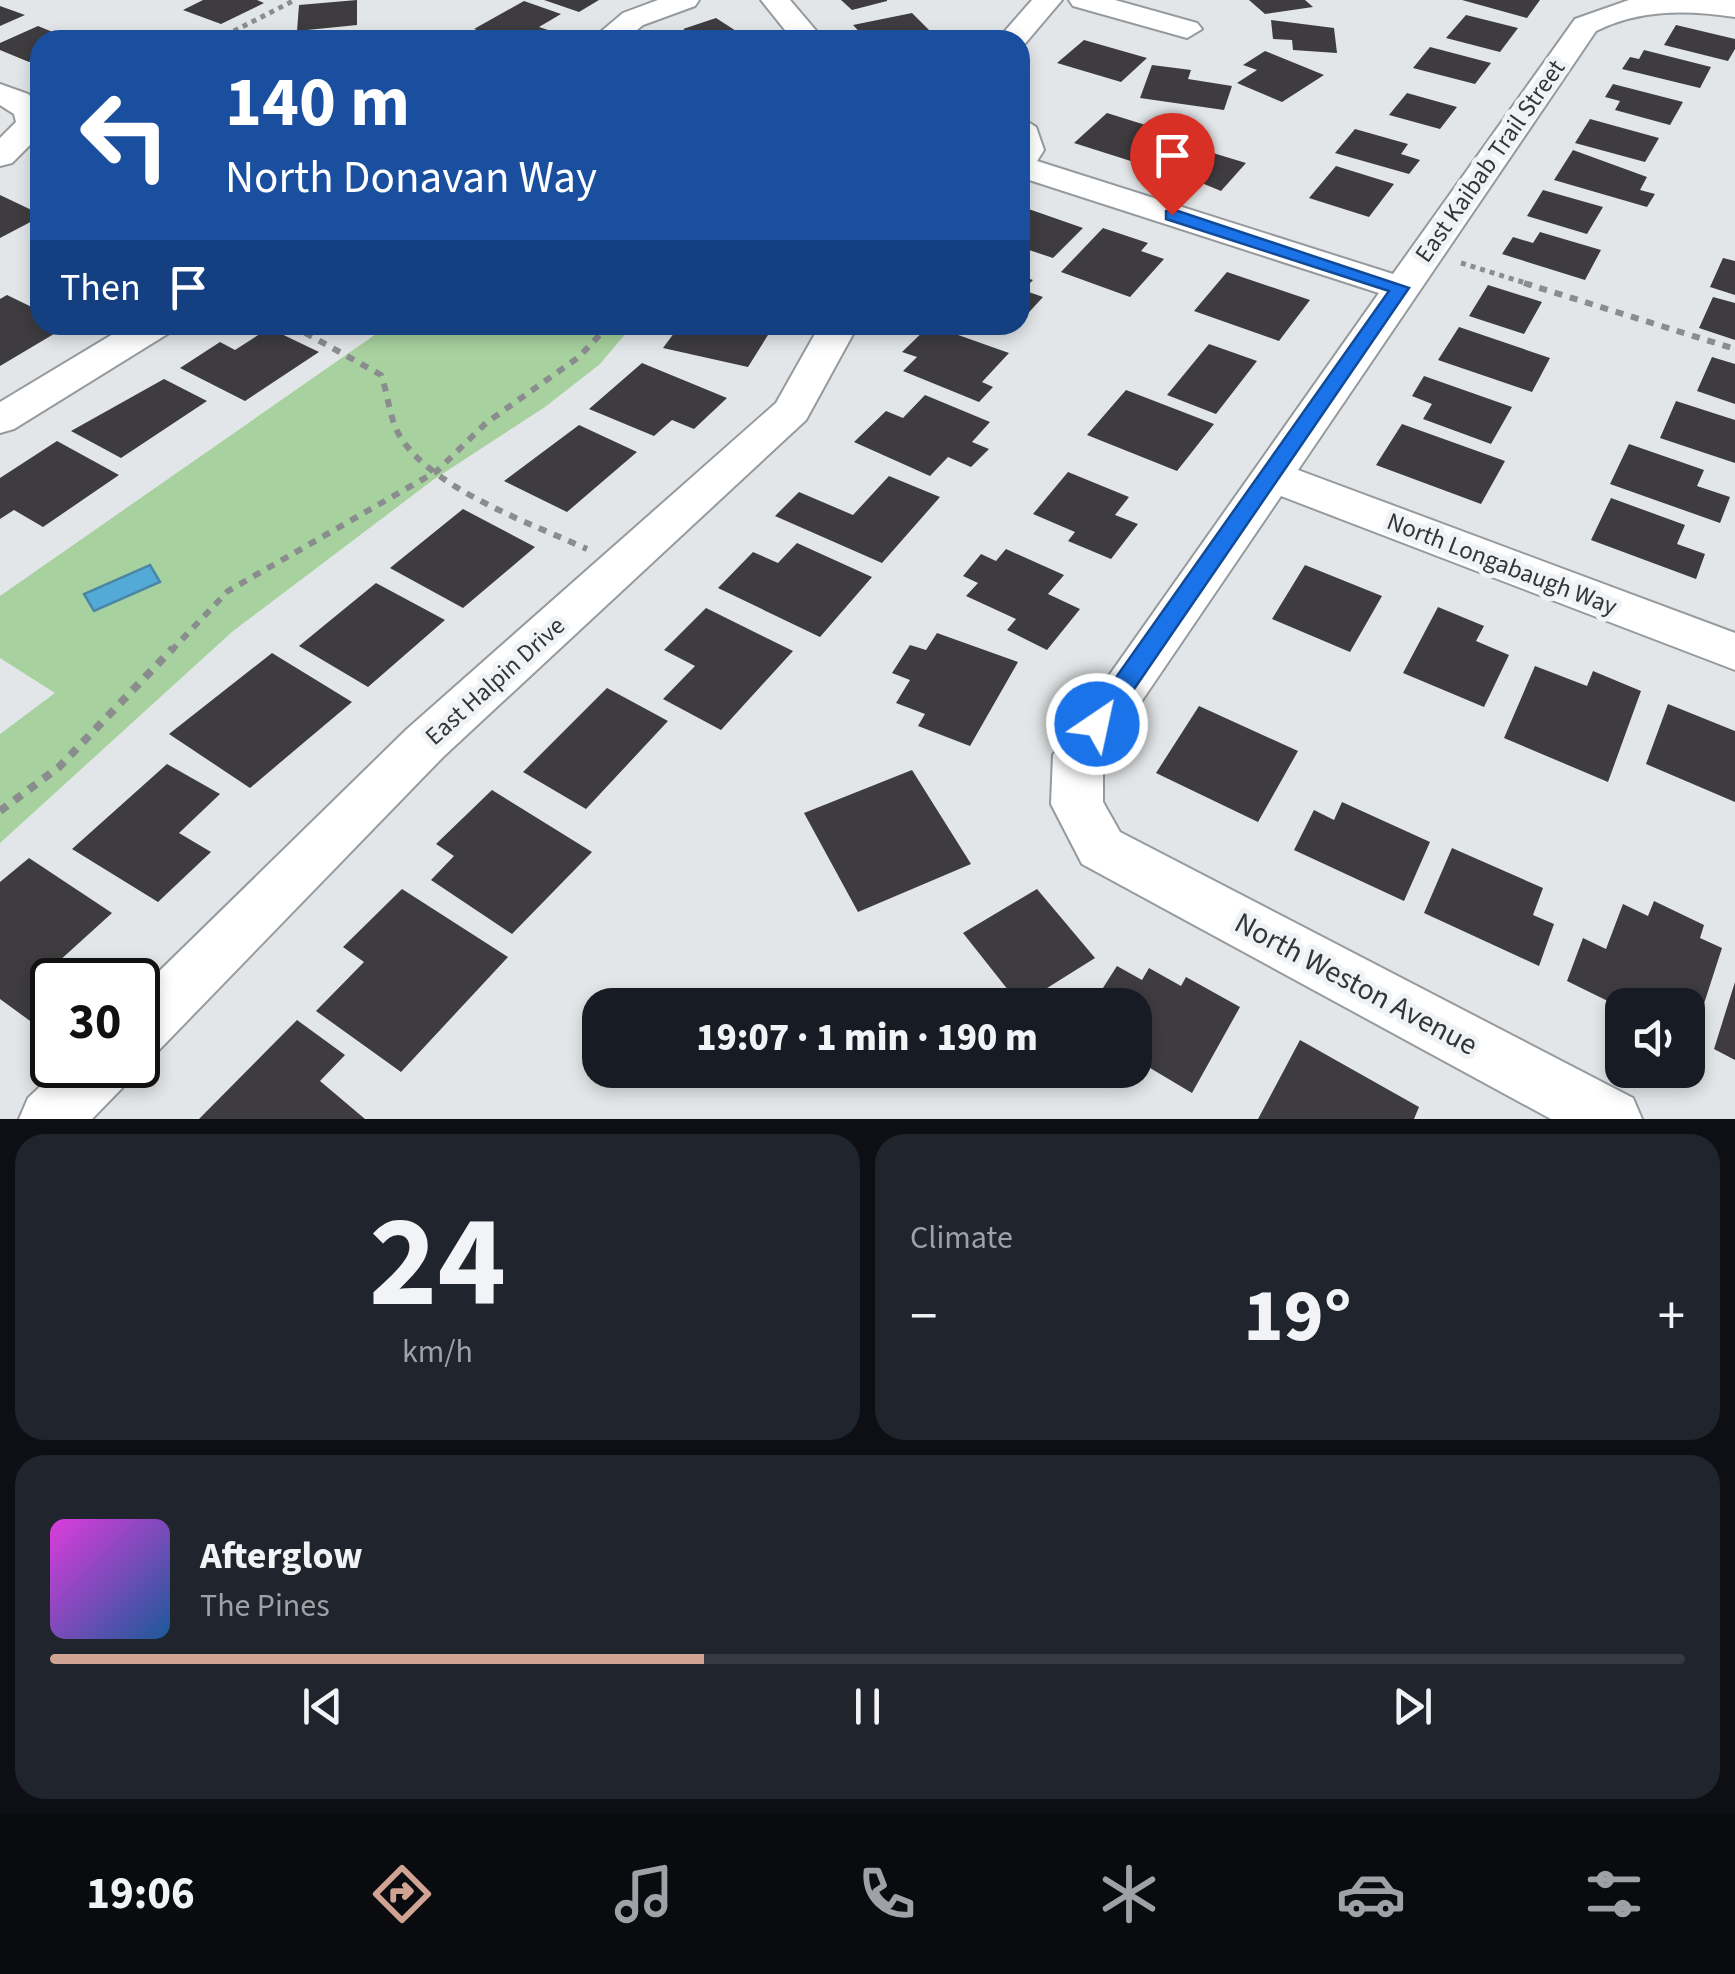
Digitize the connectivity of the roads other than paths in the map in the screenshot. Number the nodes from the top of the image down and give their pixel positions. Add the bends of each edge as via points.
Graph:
1 (685, 0) edge
2 (775, 0) edge
3 (1048, 0) edge
4 (1082, 0) edge
5 (1636, 2) edge
6 (1735, 8) edge
7 (1187, 29) dead end
8 (620, 30) edge
9 (800, 30) edge
10 (1021, 30) edge
11 (0, 93) edge
12 (30, 111) edge
13 (30, 127) edge
14 (0, 156) edge
15 (1030, 166) edge
16 (1400, 288) junction
17 (139, 335) edge
18 (834, 335) edge
19 (0, 420) edge
20 (1270, 475) junction
21 (1735, 652) edge
22 (1101, 848) joint
23 (160, 1009) edge
24 (81, 1088) edge
25 (50, 1119) edge
26 (1610, 1119) edge

1 - 8 street
2 - 9 street
3 - 10 street
4 - 7 street
5 - 6 street
5 - 16 street, East Kaibab Trail Street via 1585,25
11 - 12 street
13 - 14 street
15 - 16 street
16 - 20 street, East Kaibab Trail Street
17 - 19 street
18 - 23 street, East Halpin Drive via 792,411 425,743
20 - 21 street, North Longabaugh Way
20 - 22 street, East Kaibab Trail Street via 1078,755 1078,804
22 - 26 street, North Weston Avenue
24 - 25 street

